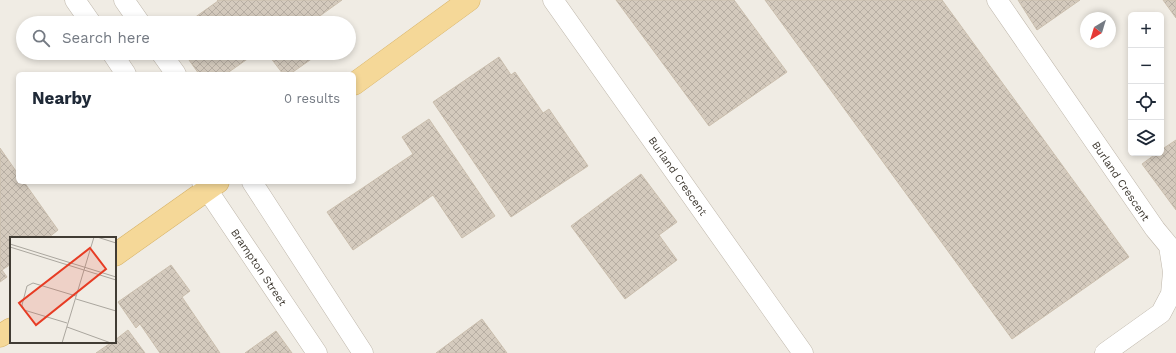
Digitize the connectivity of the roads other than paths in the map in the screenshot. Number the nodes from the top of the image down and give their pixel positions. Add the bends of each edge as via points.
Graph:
1 (74, 0) edge
2 (124, 0) edge
3 (469, 0) edge
4 (553, 0) edge
5 (997, 0) edge
6 (86, 16) edge
7 (135, 16) edge
8 (117, 60) edge
9 (167, 60) edge
10 (125, 72) edge
11 (175, 72) edge
12 (356, 83) edge
13 (253, 184) edge
14 (209, 185) edge
15 (116, 254) edge
16 (10, 330) edge
17 (0, 336) edge
18 (317, 353) edge
19 (363, 353) edge
20 (803, 353) edge
21 (1106, 353) edge

1 - 6 street
2 - 7 street
3 - 12 main road
4 - 20 street, Burland Crescent
5 - 21 street, Burland Crescent via 1155,229 1170,246 1173,272 1171,294 1161,313
8 - 10 street
9 - 11 street
13 - 19 street
14 - 15 main road
14 - 18 street, Brampton Street
16 - 17 main road

